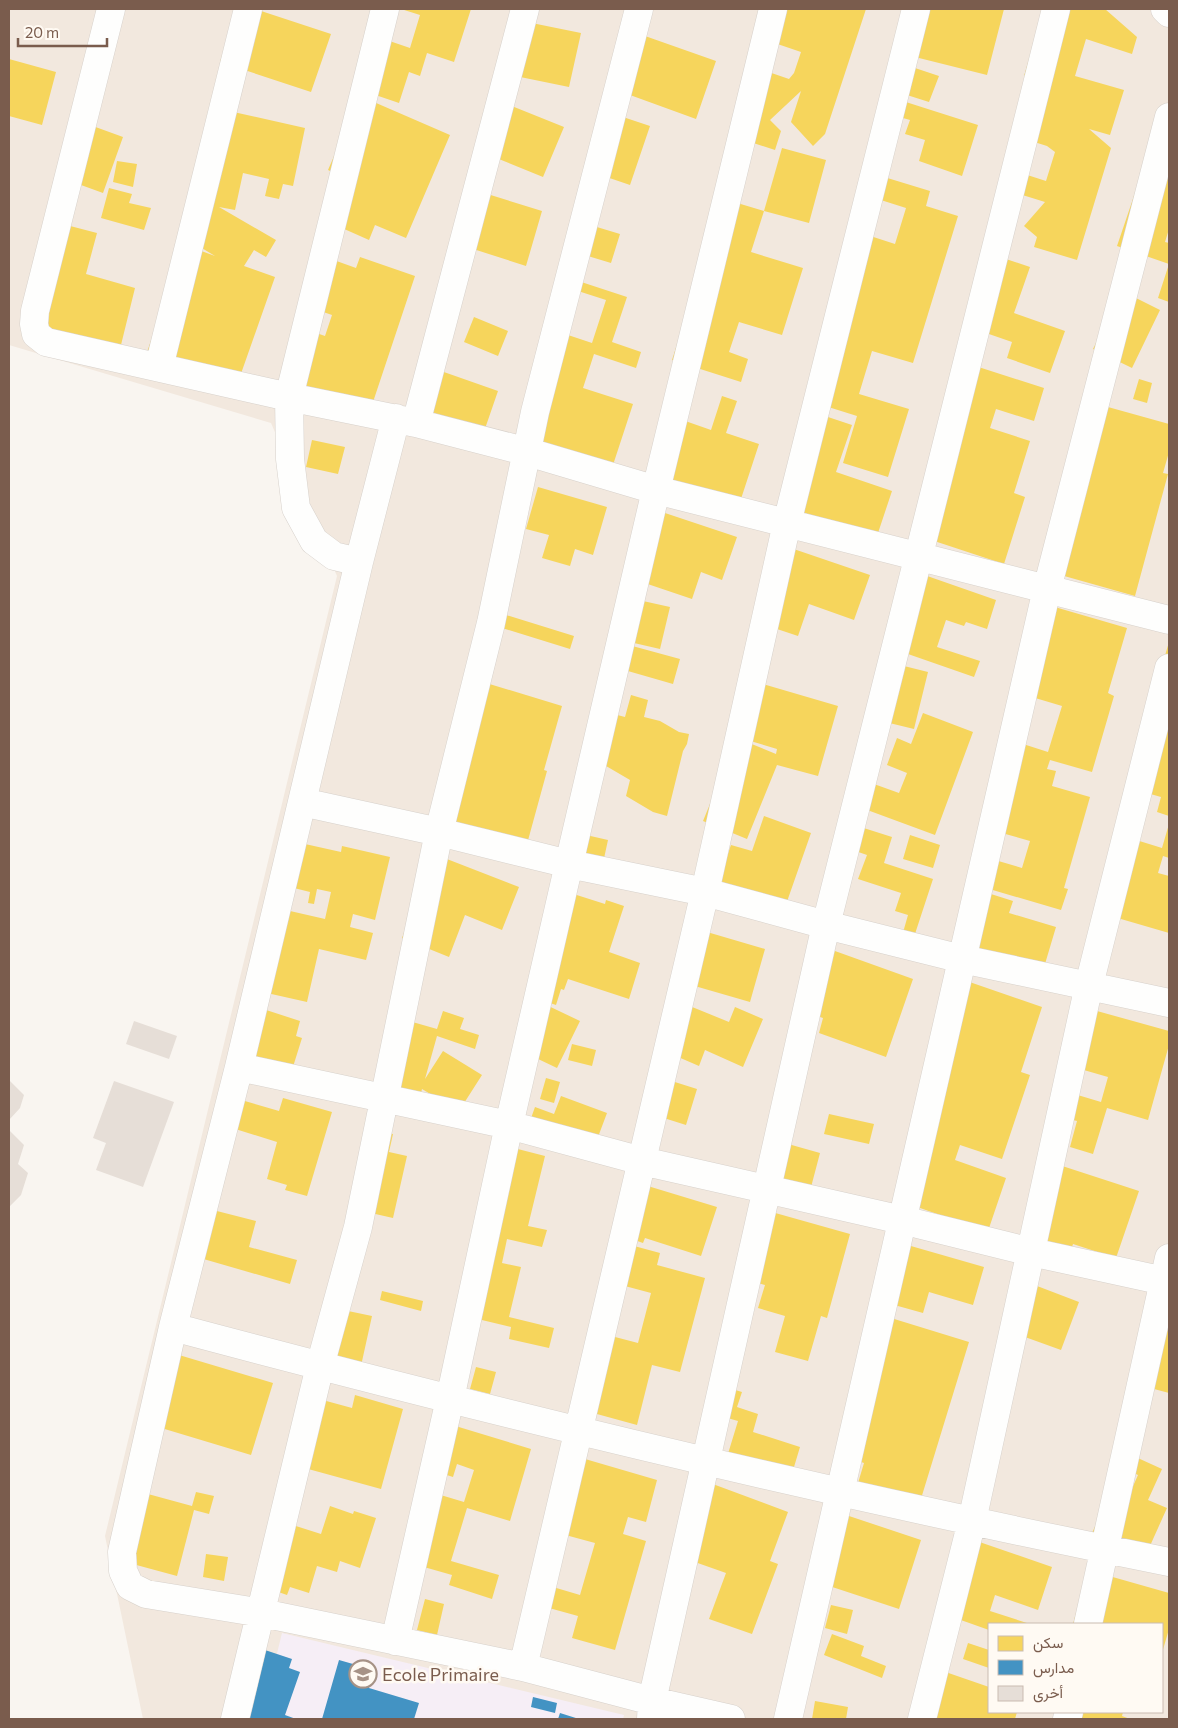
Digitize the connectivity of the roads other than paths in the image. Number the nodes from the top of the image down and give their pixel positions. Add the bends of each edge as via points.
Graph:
1 (111, 9) edge
2 (248, 9) edge
3 (384, 9) edge
4 (525, 9) edge
5 (639, 9) edge
6 (772, 9) edge
7 (916, 9) edge
8 (1056, 9) edge
9 (1165, 9) edge
10 (1169, 13) edge
11 (1169, 117) edge
12 (159, 367) junction
13 (289, 397) junction
14 (406, 420) junction
15 (528, 452) junction
16 (656, 490) junction
17 (787, 523) junction
18 (918, 557) junction
19 (359, 562) junction
20 (1047, 589) junction
21 (1169, 620) edge
22 (1169, 668) edge
23 (302, 802) junction
24 (439, 832) junction
25 (569, 864) junction
26 (705, 892) junction
27 (826, 925) junction
28 (962, 959) junction
29 (1089, 986) junction
30 (1169, 1003) edge
31 (239, 1068) junction
32 (384, 1098) junction
33 (509, 1125) junction
34 (642, 1161) junction
35 (768, 1189) junction
36 (902, 1220) junction
37 (1031, 1252) junction
38 (1168, 1274) edge
39 (172, 1327) junction
40 (320, 1366) junction
41 (450, 1399) junction
42 (579, 1431) junction
43 (707, 1461) junction
44 (840, 1492) junction
45 (972, 1521) junction
46 (1105, 1549) junction
47 (1169, 1562) edge
48 (262, 1613) junction
49 (1088, 1623) edge
50 (395, 1641) junction
51 (523, 1668) junction
52 (652, 1710) edge
53 (235, 1719) edge
54 (731, 1719) edge
55 (788, 1719) edge
56 (922, 1719) edge

1 - 12 street via 34,324 36,334 46,342
2 - 12 street
3 - 13 street
4 - 14 street
5 - 15 street via 535,412
6 - 16 street
7 - 17 street
8 - 18 street
9 - 10 street
11 - 20 street
12 - 13 street
13 - 14 street
13 - 19 street via 290,459 296,508 314,541 334,556
14 - 15 street
14 - 19 street
15 - 16 street
15 - 24 street via 491,623
16 - 17 street
16 - 25 street
17 - 18 street
17 - 26 street
18 - 20 street
18 - 27 street
19 - 23 street
20 - 21 street
20 - 28 street
22 - 29 street
23 - 24 street
23 - 31 street
24 - 25 street
24 - 32 street
25 - 26 street
25 - 33 street
26 - 27 street
26 - 34 street
27 - 28 street
27 - 35 street
28 - 29 street
28 - 36 street
29 - 30 street
29 - 37 street
31 - 32 street
31 - 39 street
32 - 33 street
32 - 40 street via 358,1227
33 - 34 street
33 - 41 street
34 - 35 street
34 - 42 street
35 - 36 street
35 - 43 street
36 - 37 street
36 - 44 street
37 - 38 street
37 - 45 street
38 - 46 street
39 - 40 street
39 - 48 street via 122,1552 123,1571 130,1586 146,1594
40 - 41 street
40 - 48 street
41 - 42 street
41 - 50 street
42 - 43 street
42 - 51 street
43 - 44 street
43 - 52 street
44 - 45 street
44 - 55 street
45 - 46 street
45 - 56 street
46 - 47 street
46 - 49 street
48 - 50 street
48 - 53 street
50 - 51 street
51 - 52 street
52 - 54 street

